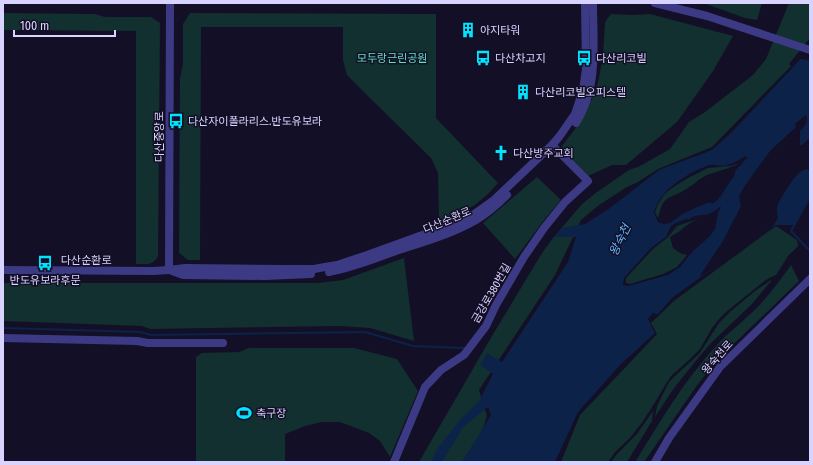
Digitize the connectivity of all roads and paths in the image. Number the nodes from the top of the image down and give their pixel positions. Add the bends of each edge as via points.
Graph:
1 (170, 3) edge
2 (585, 3) edge
3 (594, 3) edge
4 (655, 3) edge
5 (810, 50) edge
6 (553, 147) junction
7 (3, 270) edge
8 (169, 270) junction
9 (810, 279) edge
10 (3, 338) edge
11 (223, 343) dead end
12 (394, 462) edge
13 (655, 462) edge

1 - 8 street, 다산중앙로
2 - 6 street, 다산순환로 via 586,69 583,90 575,114
3 - 6 street, 다산순환로 via 593,70 588,98 573,128
4 - 5 street via 707,16
6 - 8 street, 다산순환로 via 502,200 476,220 349,267 330,272 265,276 183,275
6 - 12 street, 금강로380번길 via 588,181 565,202 544,228 524,257 486,326 464,355 440,370 425,386
7 - 8 street, 다산순환로
9 - 13 street, 왕숙천로 via 720,367
10 - 11 street

